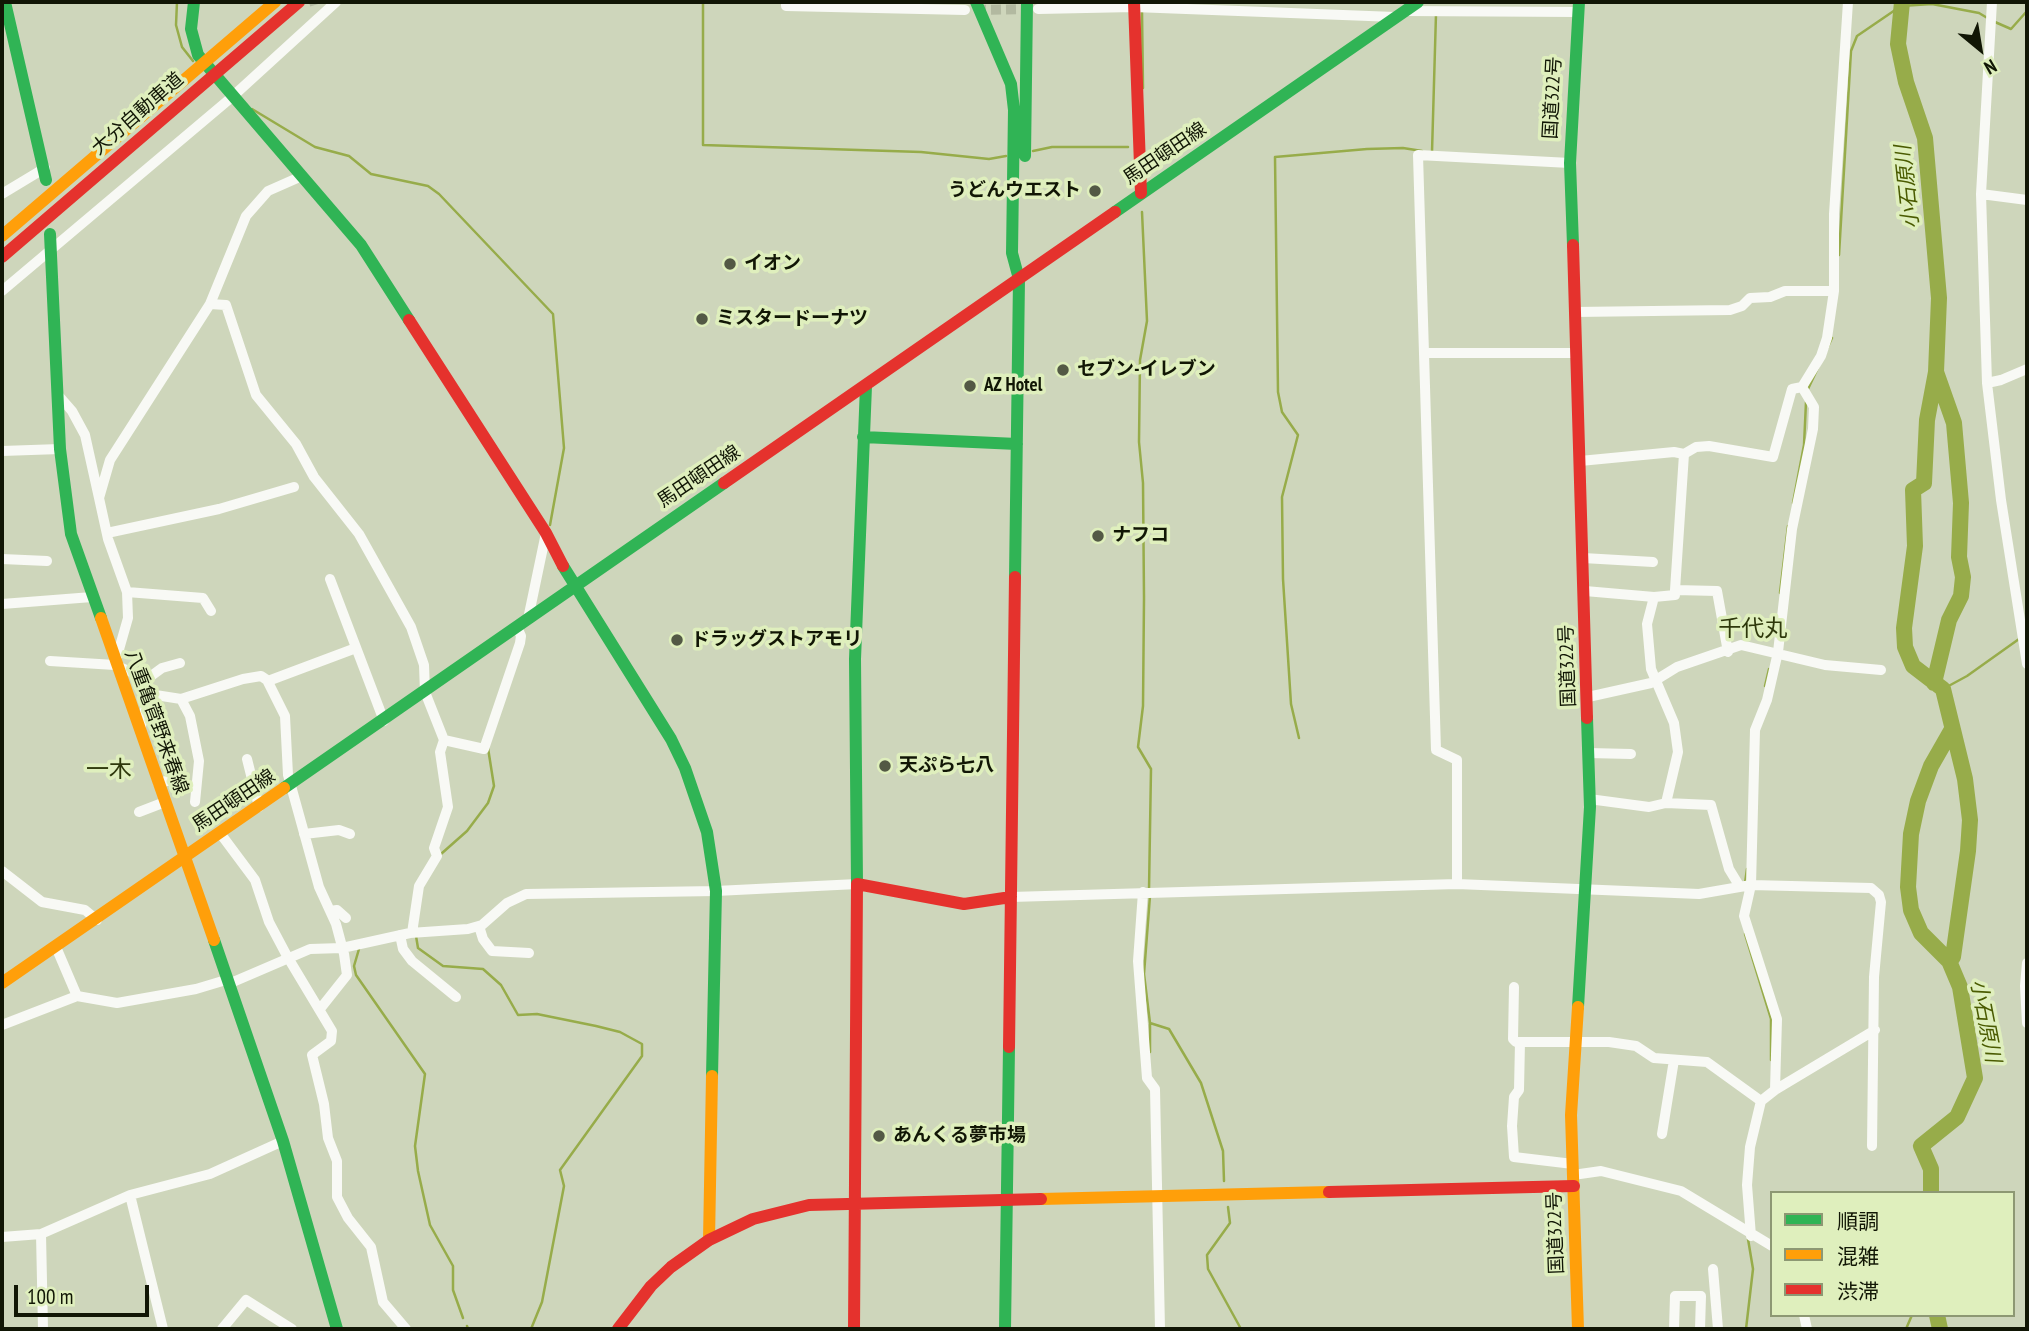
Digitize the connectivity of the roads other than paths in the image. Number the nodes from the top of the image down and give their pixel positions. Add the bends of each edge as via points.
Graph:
1 (5, 2) edge
2 (194, 2) edge
3 (275, 2) edge
4 (299, 2) edge
5 (336, 2) edge
6 (786, 2) edge
7 (1418, 2) edge
8 (1848, 2) edge
9 (1992, 2) edge
10 (1134, 4) edge
11 (315, 5) dead end
12 (947, 5) edge
13 (1033, 5) edge
14 (971, 6) edge
15 (1288, 6) edge
16 (1578, 7) edge
17 (1400, 14) junction
18 (319, 17) junction
19 (232, 97) junction
20 (1570, 163) junction
21 (46, 174) joint
22 (302, 176) junction
23 (1141, 193) junction
24 (2, 194) edge
25 (1981, 194) junction
26 (2027, 200) edge
27 (50, 234) dead end
28 (2, 236) edge
29 (51, 249) junction
30 (2, 257) edge
31 (1019, 279) junction
32 (1834, 290) junction
33 (2, 291) edge
34 (210, 304) junction
35 (1575, 312) junction
36 (1424, 353) junction
37 (1577, 353) junction
38 (2027, 369) edge
39 (1987, 383) junction
40 (866, 386) junction
41 (1805, 393) junction
42 (58, 395) junction
43 (863, 437) junction
44 (1017, 444) junction
45 (60, 449) junction
46 (2, 451) edge
47 (1684, 454) junction
48 (1580, 461) junction
49 (294, 487) dead end
50 (99, 498) junction
51 (107, 533) junction
52 (546, 533) junction
53 (1583, 558) junction
54 (2, 559) edge
55 (47, 561) dead end
56 (1653, 562) dead end
57 (330, 579) dead end
58 (574, 587) junction
59 (1675, 590) junction
60 (1584, 591) junction
61 (127, 593) junction
62 (92, 597) junction
63 (1654, 597) junction
64 (2, 604) edge
65 (211, 611) dead end
66 (523, 623) junction
67 (356, 648) junction
68 (1775, 651) junction
69 (1728, 652) junction
70 (50, 661) dead end
71 (180, 663) dead end
72 (2027, 664) edge
73 (115, 665) junction
74 (1881, 670) dead end
75 (147, 679) junction
76 (1657, 679) junction
77 (268, 681) junction
78 (425, 692) junction
79 (149, 694) junction
80 (1588, 697) junction
81 (181, 699) junction
82 (384, 720) junction
83 (139, 732) junction
84 (444, 740) junction
85 (1588, 753) junction
86 (1630, 754) dead end
87 (247, 759) dead end
88 (180, 778) dead end
89 (158, 783) junction
90 (291, 785) junction
91 (1589, 799) junction
92 (165, 802) junction
93 (195, 802) dead end
94 (1666, 803) junction
95 (259, 807) junction
96 (139, 812) dead end
97 (220, 833) junction
98 (304, 834) junction
99 (350, 834) dead end
100 (186, 856) junction
101 (2, 870) edge
102 (856, 884) junction
103 (1457, 884) junction
104 (1745, 886) junction
105 (716, 891) junction
106 (1148, 891) junction
107 (1583, 891) junction
108 (1011, 897) junction
109 (330, 911) junction
110 (346, 918) dead end
111 (97, 920) junction
112 (479, 926) junction
113 (415, 933) junction
114 (400, 935) junction
115 (56, 947) junction
116 (342, 948) junction
117 (529, 953) dead end
118 (287, 956) junction
119 (2027, 962) edge
120 (229, 981) junction
121 (2, 983) edge
122 (1514, 987) dead end
123 (77, 996) junction
124 (456, 997) dead end
125 (320, 1009) junction
126 (2027, 1023) edge
127 (2, 1025) edge
128 (1875, 1030) junction
129 (1520, 1042) junction
130 (1575, 1044) junction
131 (1674, 1060) junction
132 (1775, 1090) junction
133 (1759, 1100) junction
134 (1662, 1135) dead end
135 (282, 1141) junction
136 (1872, 1146) dead end
137 (1573, 1175) junction
138 (130, 1195) junction
139 (1159, 1196) junction
140 (1007, 1199) junction
141 (855, 1202) junction
142 (41, 1234) junction
143 (1751, 1236) junction
144 (2, 1237) edge
145 (709, 1240) junction
146 (1770, 1245) edge
147 (1713, 1269) dead end
148 (43, 1329) edge
149 (163, 1329) edge
150 (222, 1329) edge
151 (292, 1329) edge
152 (335, 1329) edge
153 (406, 1329) edge
154 (618, 1329) edge
155 (854, 1329) edge
156 (1004, 1329) edge
157 (1160, 1329) edge
158 (1578, 1329) edge
159 (1674, 1329) edge
160 (1700, 1329) edge
161 (1718, 1329) edge

1 - 21 main road
2 - 19 main road via 191,29 198,55
3 - 28 main road, 大分自動車道
4 - 30 main road, 大分自動車道
5 - 18 street
6 - 12 street via 786,6
7 - 17 main road, 馬田頓田線
8 - 32 street via 1834,214
9 - 25 street
10 - 13 street
10 - 15 street
10 - 23 main road
11 - 18 street
12 - 14 street
13 - 31 main road
14 - 31 main road via 1001,56 1010,84 1014,110 1012,253
15 - 17 street
16 - 17 street
16 - 20 main road, 国道322号
17 - 23 main road, 馬田頓田線
18 - 19 street
19 - 22 main road
19 - 29 street
20 - 35 main road, 国道322号
20 - 36 street via 1418,155
21 - 24 street
22 - 34 street via 268,191 246,216
22 - 52 main road via 361,245
23 - 31 main road, 馬田頓田線
25 - 26 street
25 - 39 street
27 - 29 main road, 八重亀菅野来春線
29 - 33 street
29 - 42 main road, 八重亀菅野来春線
31 - 40 main road, 馬田頓田線
31 - 44 main road
32 - 35 street via 1785,291 1750,298 1730,310
32 - 41 street via 1821,356
34 - 50 street via 110,460
34 - 78 street via 226,305 256,395 359,534 411,627 424,665
35 - 37 main road, 国道322号
36 - 37 street
36 - 103 street via 1436,750 1457,760
37 - 48 main road, 国道322号
38 - 39 street
39 - 72 street
40 - 43 main road
40 - 58 main road, 馬田頓田線
41 - 47 street via 1792,388 1773,457 1709,446
41 - 68 street via 1814,407 1813,429 1791,529
42 - 45 main road, 八重亀菅野来春線
42 - 50 street via 85,435
43 - 44 main road
43 - 102 main road via 855,659
44 - 108 main road
45 - 46 street
45 - 62 main road, 八重亀菅野来春線 via 71,534
47 - 48 street
47 - 59 street
48 - 53 main road, 国道322号
49 - 51 street
50 - 51 street
51 - 61 street
52 - 58 main road
52 - 66 street
53 - 56 street
53 - 60 main road, 国道322号
54 - 55 street
57 - 67 street
58 - 66 main road, 馬田頓田線
58 - 105 main road via 685,768 707,832
59 - 63 street via 1675,595
59 - 69 street via 1717,591
60 - 63 street
60 - 80 main road, 国道322号
61 - 65 street via 203,598
61 - 73 street via 128,618
62 - 64 street
62 - 73 main road, 八重亀菅野来春線
63 - 76 street via 1648,615 1648,651
66 - 78 main road, 馬田頓田線
66 - 84 street via 484,749
67 - 77 street
67 - 82 street
68 - 69 street via 1741,645
68 - 74 street via 1825,664
68 - 104 street via 1767,700 1755,730
69 - 76 street via 1677,667
70 - 73 street
71 - 75 street
73 - 75 street
73 - 83 main road, 八重亀菅野来春線
75 - 79 street
76 - 80 street
76 - 94 street via 1674,723 1678,752
77 - 81 street via 261,676 243,679
77 - 90 street via 285,716
78 - 82 main road, 馬田頓田線
78 - 84 street
79 - 81 street
79 - 83 street
80 - 85 main road, 国道322号
81 - 93 street via 190,716 199,761
82 - 90 main road, 馬田頓田線
83 - 89 main road, 八重亀菅野来春線
84 - 113 street via 440,752 449,807 434,848 437,856 419,886
85 - 86 street
85 - 91 main road, 国道322号
87 - 95 street
88 - 89 street
89 - 92 main road, 八重亀菅野来春線
90 - 95 main road, 馬田頓田線
90 - 98 street
91 - 94 street via 1649,807
91 - 107 main road, 国道322号
92 - 96 street
92 - 100 main road, 八重亀菅野来春線
94 - 104 street via 1711,805 1728,869
95 - 97 main road, 馬田頓田線
97 - 100 main road, 馬田頓田線
97 - 118 street via 256,880 269,922
98 - 99 street via 339,830
98 - 109 street
100 - 111 main road, 馬田頓田線
100 - 120 main road, 八重亀菅野来春線
101 - 111 street via 41,902 77,907
102 - 105 street
102 - 108 main road via 964,904
102 - 141 main road
103 - 106 street
103 - 107 street
104 - 107 street via 1699,894
104 - 128 street via 1871,888 1879,895
104 - 132 street via 1744,916 1777,1019
105 - 112 street via 526,894
105 - 145 main road
106 - 108 street
106 - 139 street via 1138,961 1147,1078 1155,1089
107 - 130 main road, 国道322号
108 - 140 main road
109 - 110 street via 337,910
109 - 116 street
111 - 115 main road, 馬田頓田線
112 - 113 street
112 - 117 street via 492,950
113 - 114 street
114 - 116 street
114 - 124 street via 412,961
115 - 121 main road, 馬田頓田線
115 - 123 street
116 - 118 street via 326,946
116 - 125 street via 347,975
118 - 120 street
118 - 125 street
119 - 126 street
120 - 123 street via 117,1003
120 - 135 main road, 八重亀菅野来春線
122 - 129 street via 1513,1039
123 - 127 street
125 - 153 street via 334,1038 312,1055 337,1161 337,1198 371,1247 383,1302
128 - 132 street
128 - 136 street
129 - 130 street
129 - 137 street via 1519,1090 1514,1097 1512,1126 1514,1157
130 - 131 street via 1636,1046 1654,1058
130 - 137 main road, 国道322号
131 - 133 street via 1707,1062
131 - 134 street
132 - 133 street
133 - 143 street via 1747,1185
135 - 138 street via 210,1174
135 - 152 main road, 八重亀菅野来春線
137 - 139 main road
137 - 143 street via 1601,1171 1681,1191
137 - 158 main road, 国道322号
138 - 142 street
138 - 149 street
139 - 140 main road
139 - 157 street
140 - 141 main road
140 - 156 main road
141 - 145 main road via 777,1212
141 - 155 main road
142 - 144 street
142 - 148 street
143 - 146 street
145 - 154 main road via 661,1276
147 - 161 street
150 - 151 street via 246,1300
159 - 160 street via 1675,1296 1701,1296

